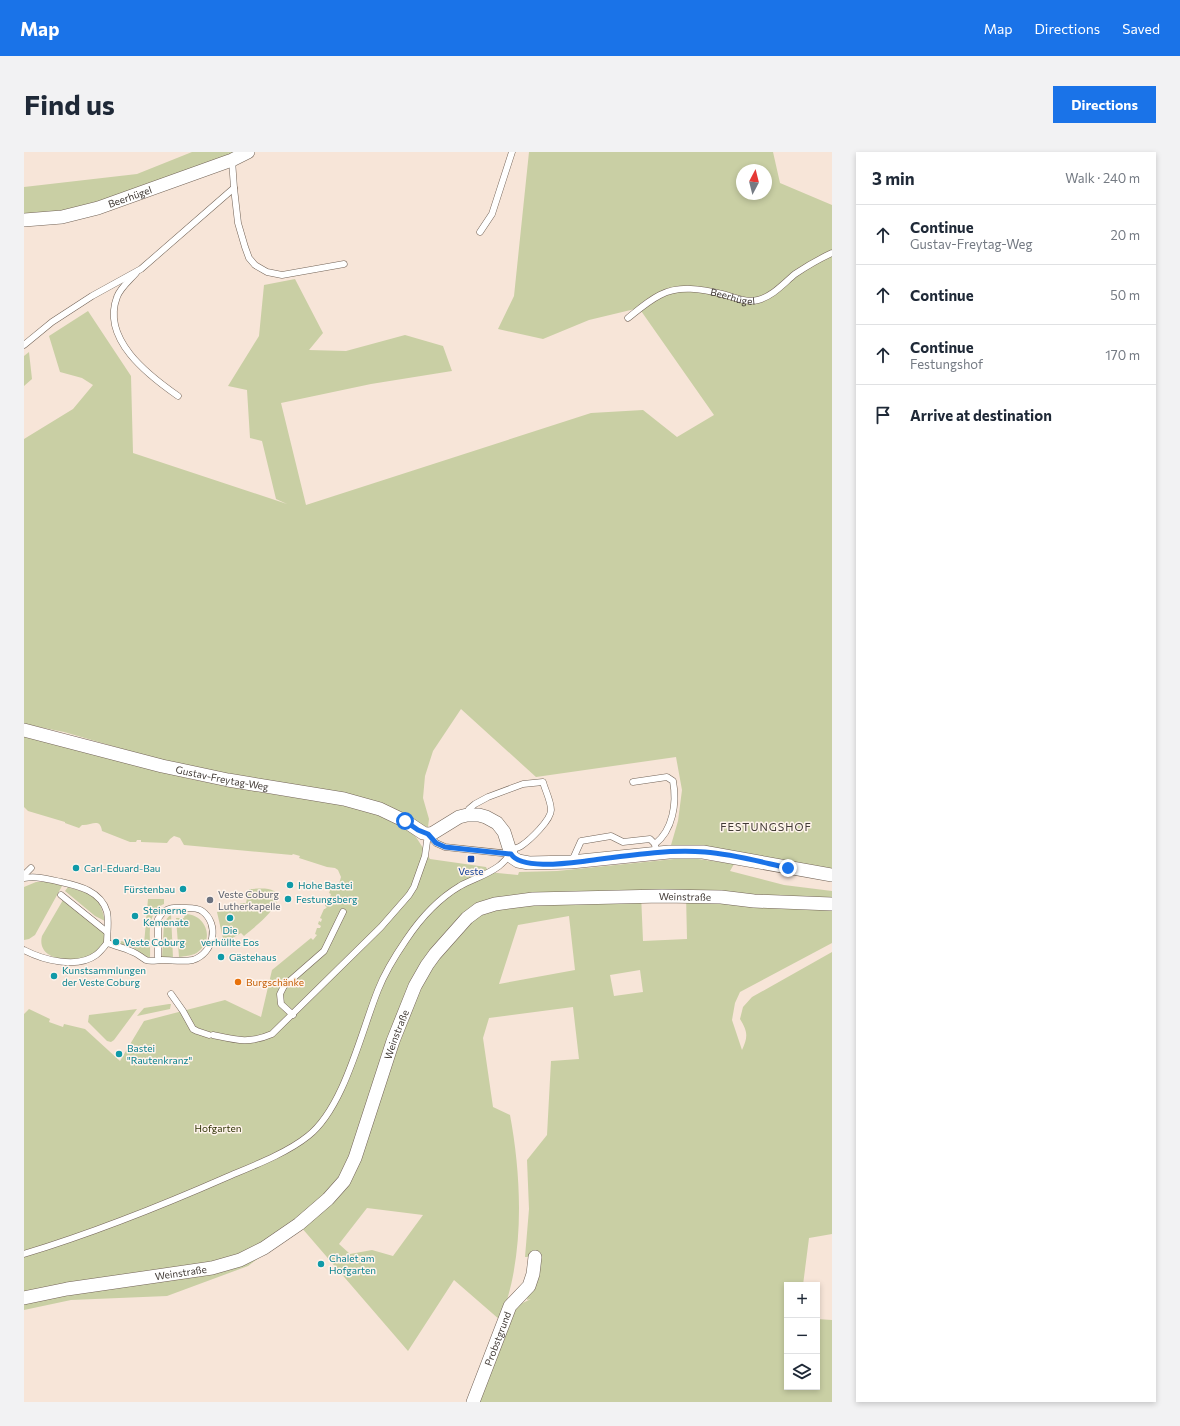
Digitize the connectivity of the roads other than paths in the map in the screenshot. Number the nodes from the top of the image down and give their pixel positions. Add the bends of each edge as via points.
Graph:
1 (248, 152) edge
2 (512, 152) edge
3 (232, 160) junction
4 (234, 188) junction
5 (24, 220) edge
6 (480, 232) dead end
7 (832, 254) edge
8 (344, 264) dead end
9 (141, 269) junction
10 (628, 318) dead end
11 (24, 345) edge
12 (178, 396) dead end
13 (24, 730) edge
14 (633, 782) dead end
15 (468, 815) junction
16 (423, 832) junction
17 (656, 848) junction
18 (510, 852) junction
19 (571, 862) junction
20 (31, 868) dead end
21 (832, 875) edge
22 (24, 877) edge
23 (61, 895) dead end
24 (832, 904) edge
25 (343, 912) dead end
26 (107, 932) junction
27 (107, 943) junction
28 (24, 950) edge
29 (158, 957) dead end
30 (171, 994) dead end
31 (292, 1015) junction
32 (24, 1254) edge
33 (535, 1257) dead end
34 (24, 1298) edge
35 (473, 1402) edge

1 - 3 street, Beerhügel
2 - 6 lane via 492,214
3 - 4 lane
3 - 5 street, Beerhügel via 98,208 62,217
4 - 8 lane via 238,223 249,258 255,264 267,272 282,275
4 - 9 lane
7 - 10 lane, Beerhügel via 813,262 762,299 744,300 699,290 673,290 660,295
9 - 11 lane via 92,296 52,322
9 - 12 lane via 120,290 113,312 115,325 127,351 136,362
13 - 16 street, Gustav-Freytag-Weg via 162,766 228,780 344,799 380,809
14 - 17 lane via 667,777 674,782 674,807 670,824
15 - 16 street via 459,817 432,833
15 - 18 street via 486,817 497,823 504,832
15 - 18 lane via 469,809 488,797 523,784 543,782 551,809 550,814 534,835
16 - 18 lane via 445,847
16 - 31 lane via 425,856 409,895 381,927
17 - 19 street
17 - 19 lane via 650,839 623,842 611,836 581,841
17 - 21 street via 716,853
18 - 19 street via 515,860 529,863
18 - 32 lane via 499,866 443,898 425,915 407,938 378,989 329,1114 309,1136 257,1164 198,1190
20 - 22 lane
22 - 26 lane via 37,877 90,890 101,900 107,913
23 - 26 lane
24 - 34 street, Weinstraße via 662,896 533,899 495,904 480,909 467,918 427,965 415,986 392,1041 355,1158 344,1181 299,1224 264,1248 240,1260 212,1268 67,1289
25 - 31 lane via 324,950 284,986 280,994 281,1004
26 - 27 lane
27 - 28 lane via 96,956 77,963 59,962
27 - 29 lane via 147,960 193,960 202,955 213,939 209,918 201,910 167,909 158,919
30 - 31 lane via 192,1027 197,1032 211,1035 246,1041 262,1039 272,1034
33 - 35 street, Probstgrund via 529,1286 510,1306

